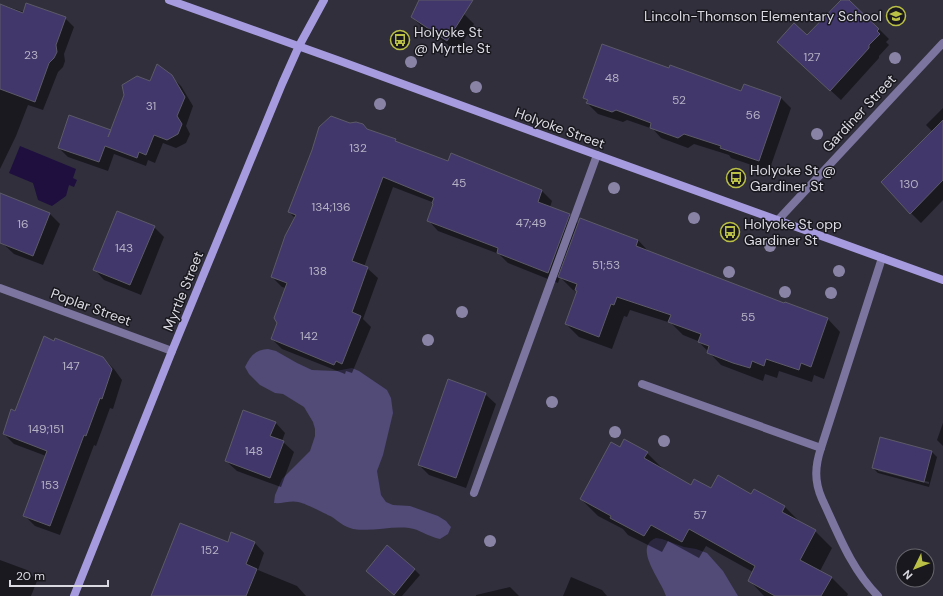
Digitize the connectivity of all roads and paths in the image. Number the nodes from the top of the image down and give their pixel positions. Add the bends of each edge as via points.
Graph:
1 (169, 0) edge
2 (324, 0) edge
3 (943, 42) edge
4 (298, 46) junction
5 (597, 155) junction
6 (778, 220) junction
7 (882, 258) junction
8 (943, 280) edge
9 (0, 288) edge
10 (172, 351) junction
11 (642, 384) dead end
12 (821, 448) junction
13 (474, 493) dead end
14 (74, 596) edge
15 (878, 596) edge

1 - 4 main road, Holyoke Street
2 - 4 main road, Myrtle Street
3 - 6 street, Gardiner Street
4 - 5 main road, Holyoke Street
4 - 10 main road, Myrtle Street
5 - 6 main road, Holyoke Street
5 - 13 street
6 - 7 main road, Holyoke Street
7 - 8 main road, Holyoke Street
7 - 12 street
9 - 10 street, Poplar Street
10 - 14 main road, Myrtle Street
11 - 12 street
12 - 15 street via 816,467 818,489 851,561

